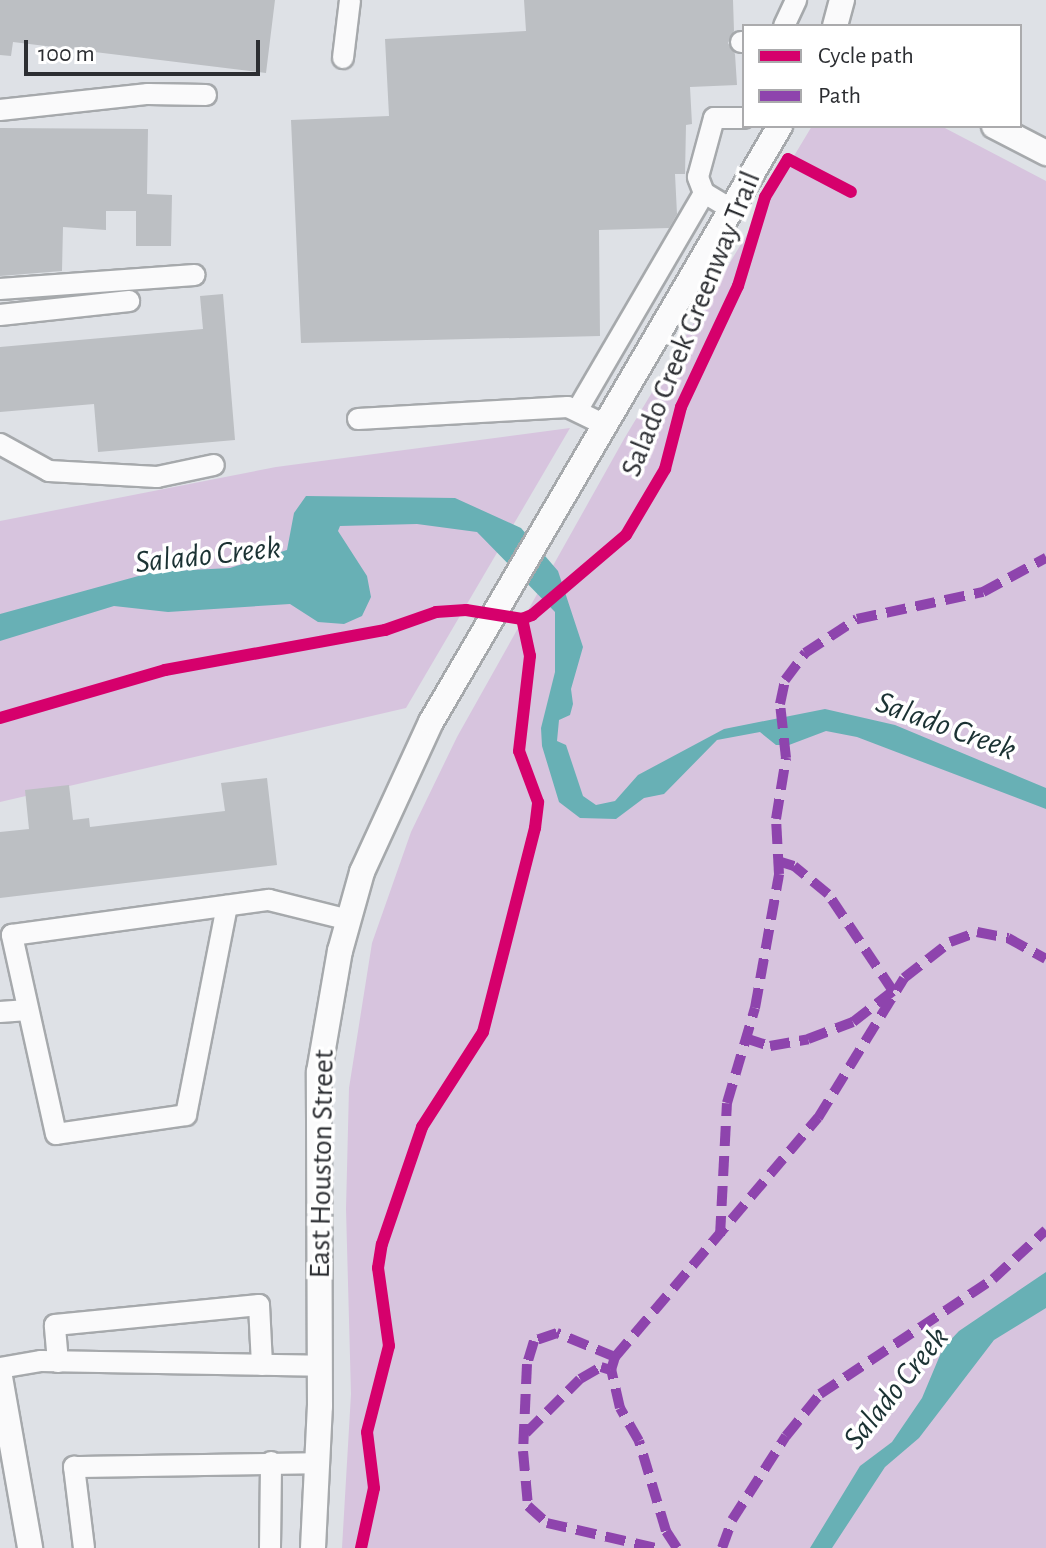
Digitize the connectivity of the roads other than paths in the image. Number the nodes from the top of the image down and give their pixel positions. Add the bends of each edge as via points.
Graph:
1 (350, 0) edge
2 (796, 0) edge
3 (842, 0) edge
4 (785, 24) edge
5 (836, 24) edge
6 (343, 58) dead end
7 (206, 95) dead end
8 (0, 110) edge
9 (742, 118) edge
10 (773, 128) edge
11 (998, 128) edge
12 (1046, 153) edge
13 (704, 193) junction
14 (731, 209) junction
15 (194, 275) dead end
16 (0, 289) edge
17 (129, 301) dead end
18 (0, 315) edge
19 (578, 409) junction
20 (358, 419) dead end
21 (607, 426) junction
22 (0, 444) edge
23 (214, 465) dead end
24 (227, 906) junction
25 (349, 920) junction
26 (28, 1010) junction
27 (0, 1012) edge
28 (58, 1362) junction
29 (262, 1365) junction
30 (320, 1366) junction
31 (0, 1368) edge
32 (0, 1377) edge
33 (271, 1462) junction
34 (319, 1463) junction
35 (30, 1548) edge
36 (84, 1548) edge
37 (270, 1548) edge
38 (313, 1548) edge

1 - 6 lane
2 - 4 lane
3 - 5 main road
7 - 8 lane via 148,94
9 - 13 lane via 714,118 698,177
10 - 14 main road, East Houston Street
11 - 12 main road
13 - 14 lane
13 - 19 lane
14 - 21 main road, East Houston Street
15 - 16 lane
17 - 18 lane
19 - 20 lane
19 - 21 lane
21 - 25 main road, East Houston Street via 431,722 388,807
22 - 23 lane via 49,471 157,477
24 - 25 lane via 269,900
24 - 26 lane via 12,935
24 - 26 lane via 186,1115 56,1134
25 - 30 main road, East Houston Street via 319,1072
26 - 27 lane
28 - 29 lane
28 - 29 lane via 55,1325 259,1305
28 - 31 lane
29 - 30 lane
30 - 34 main road, East Houston Street
32 - 35 main road
33 - 34 lane
33 - 36 lane via 74,1467
33 - 37 lane
34 - 38 main road, East Houston Street

